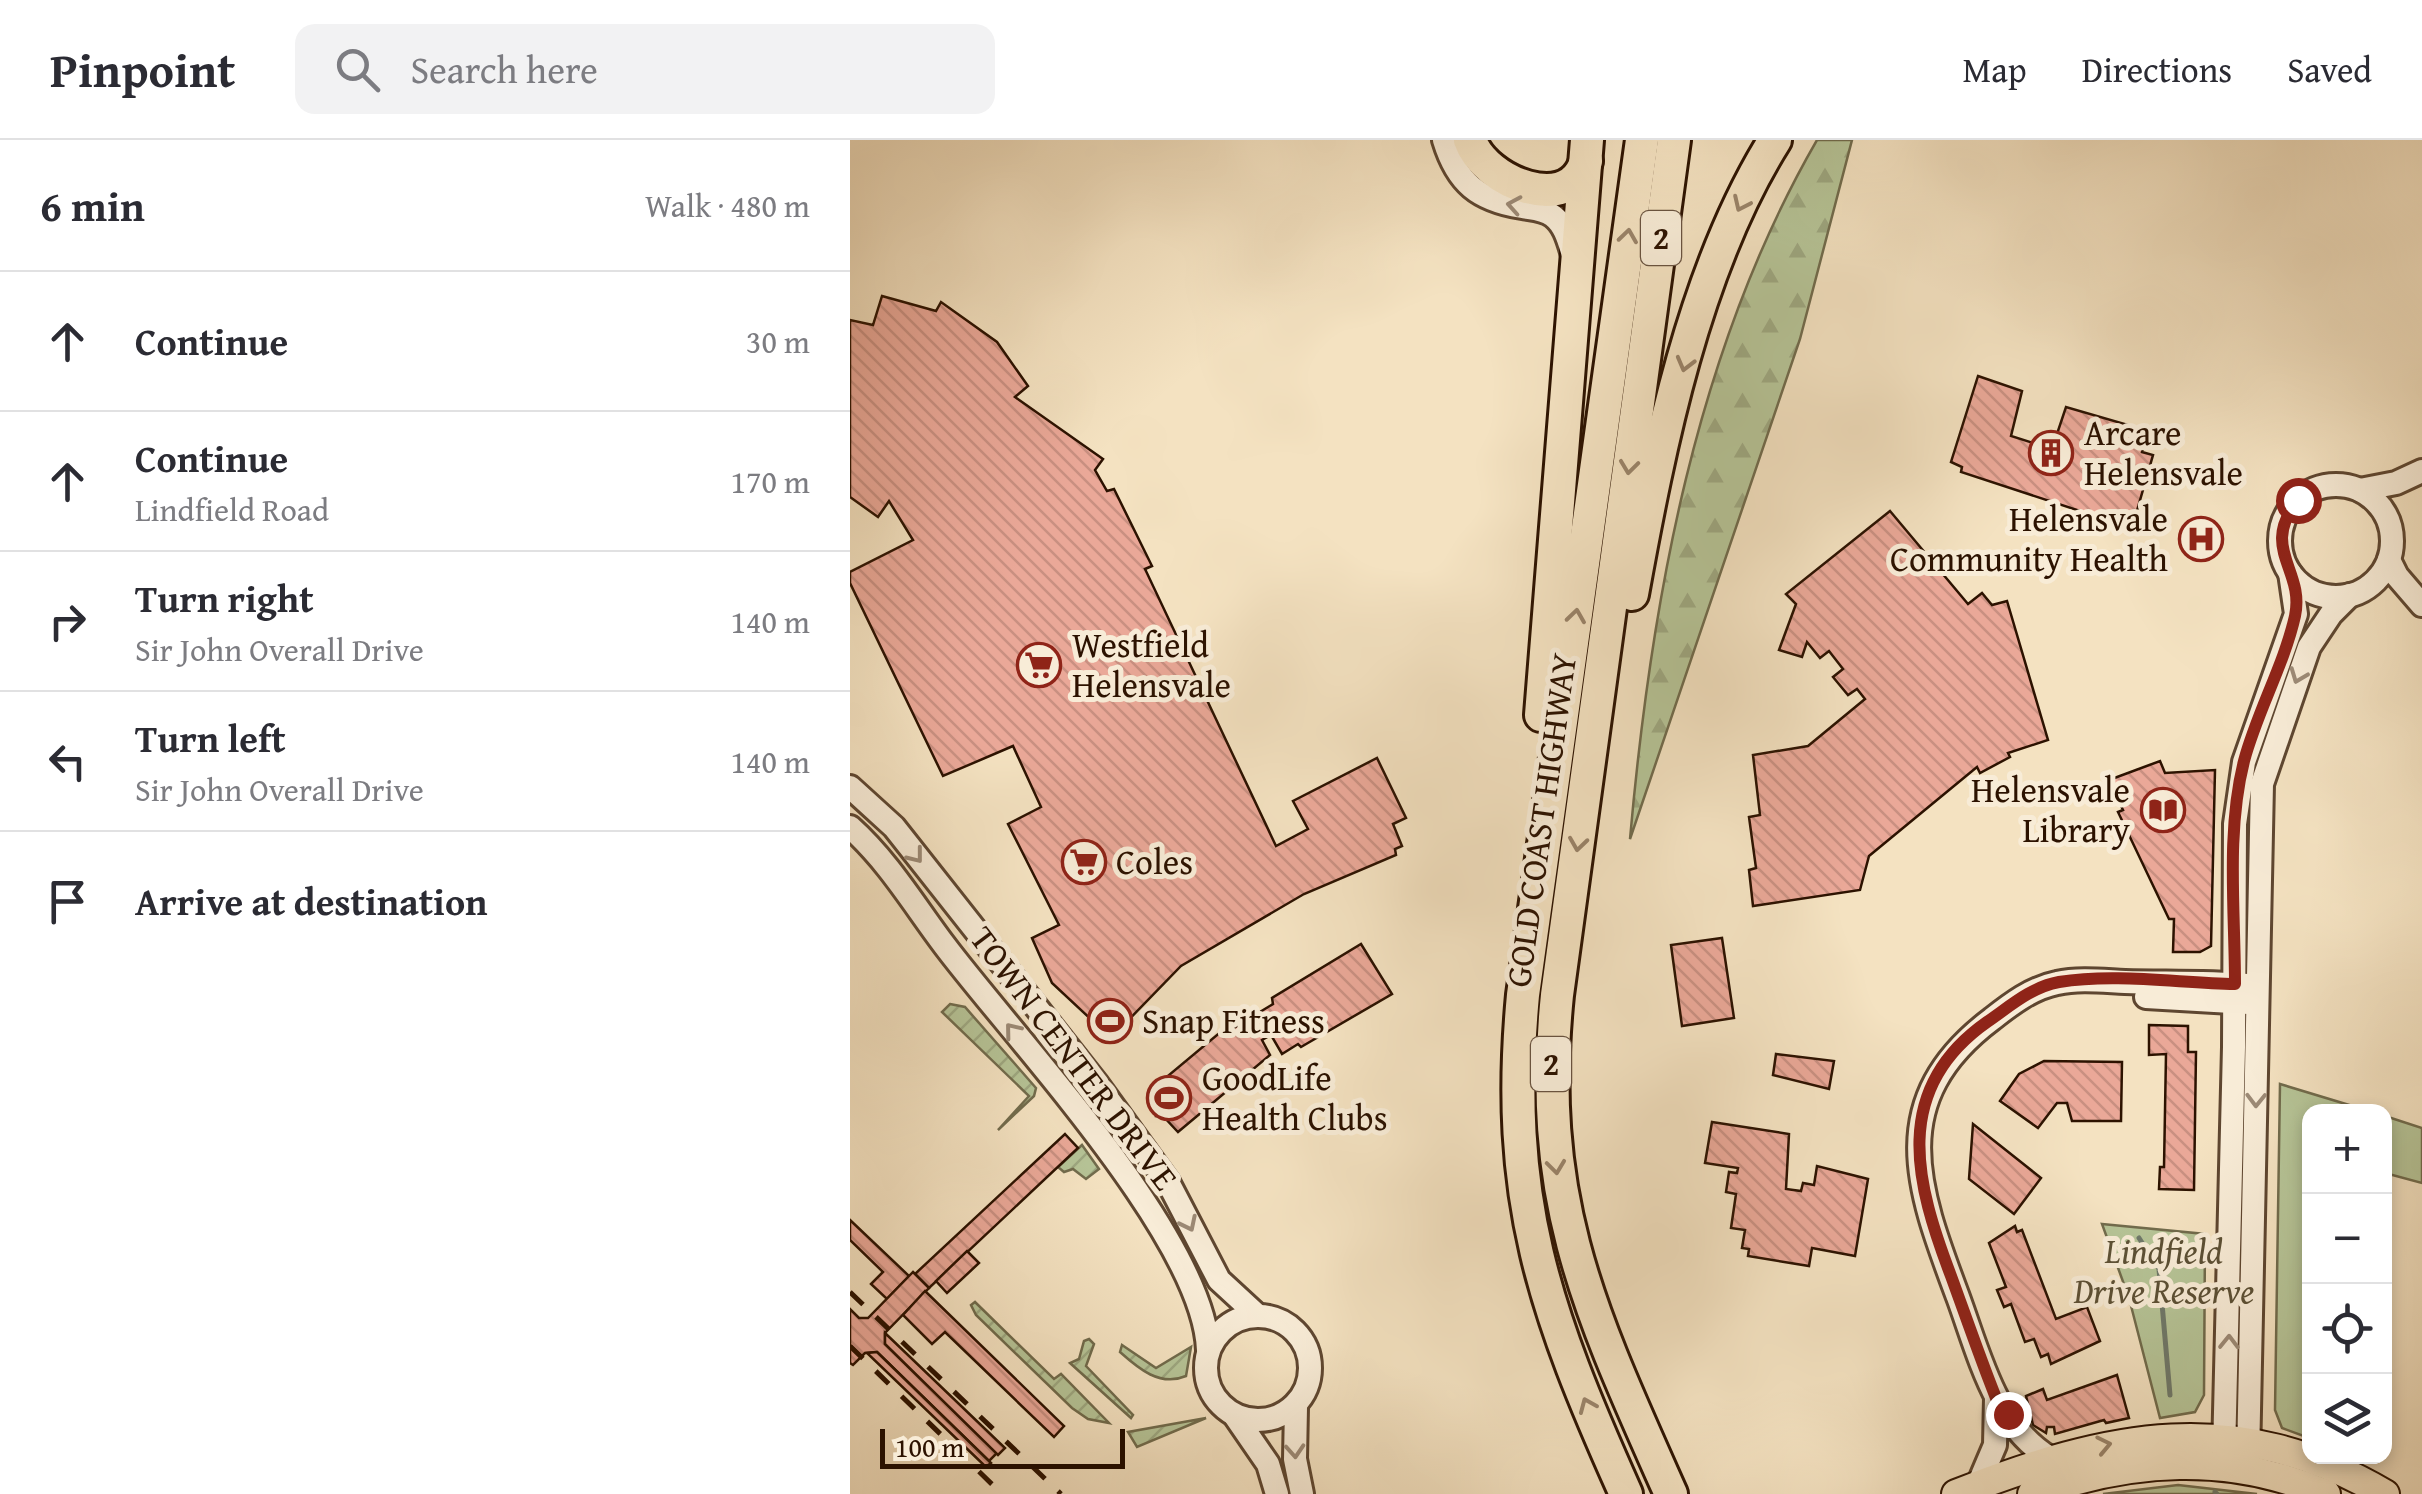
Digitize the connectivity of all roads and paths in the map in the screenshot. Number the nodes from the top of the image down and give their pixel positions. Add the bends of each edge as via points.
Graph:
1 (1444, 140) edge
2 (1470, 140) edge
3 (1642, 140) edge
4 (1674, 140) edge
5 (1775, 140) edge
6 (1587, 150) edge
7 (1577, 266) junction
8 (2422, 475) edge
9 (2360, 490) junction
10 (2390, 524) junction
11 (2389, 560) junction
12 (2290, 573) junction
13 (2359, 591) junction
14 (2419, 602) edge
15 (1592, 747) junction
16 (1554, 782) junction
17 (850, 787) edge
18 (850, 827) edge
19 (2246, 994) junction
20 (1097, 1084) junction
21 (1073, 1106) junction
22 (1257, 1315) junction
23 (1208, 1350) junction
24 (1996, 1398) junction
25 (1296, 1407) junction
26 (1235, 1416) junction
27 (2236, 1455) junction
28 (2050, 1458) junction
29 (1967, 1490) edge
30 (1277, 1494) edge
31 (1302, 1494) edge
32 (1626, 1494) edge
33 (1671, 1494) edge
34 (2032, 1494) edge
35 (2326, 1494) edge
36 (2386, 1494) edge

7 -> 1 street via 1555,218 1476,194 1458,175
2 - 6 highway via 1493,174 1526,187 1578,176
16 -> 3 highway, GOLD COAST HIGHWAY / 2
4 -> 15 highway, GOLD COAST HIGHWAY / 2
5 -> 15 highway via 1728,234 1694,335 1651,502 1616,686
6 - 7 highway
7 - 16 highway via 1539,742
8 - 9 street
8 - 10 street
9 - 10 street
9 - 12 street via 2327,486 2298,500 2280,543
10 - 11 street
11 - 13 street
11 - 14 street
12 - 13 street via 2316,594
12 - 19 street via 2296,614 2238,796
13 - 14 street
13 -> 19 street via 2330,614 2308,647 2262,784
15 -> 33 highway, GOLD COAST HIGHWAY / 2 via 1552,1040 1553,1140 1580,1280
32 -> 16 highway, GOLD COAST HIGHWAY / 2 via 1551,1315 1521,1174 1519,1043
17 -> 20 street, TOWN CENTER DRIVE via 894,827
21 -> 18 street, TOWN CENTER DRIVE
19 - 24 street via 2055,983 2006,1005 1942,1069 1916,1147 1923,1202
19 - 27 street
20 - 21 street
20 -> 22 street, TOWN CENTER DRIVE via 1168,1182 1219,1280
21 - 23 street, TOWN CENTER DRIVE via 1148,1211 1194,1292
22 - 23 street via 1231,1322
22 - 25 street via 1285,1324 1304,1346 1309,1381
23 - 26 street via 1210,1386
24 - 28 street via 2028,1444
24 - 29 street via 1994,1445
25 - 26 street via 1264,1420
25 -> 31 street
26 - 30 street via 1268,1464
28 -> 27 main road via 2138,1439
27 - 34 main road via 2129,1466
27 - 35 main road
27 - 36 main road via 2318,1461
28 - 29 main road

